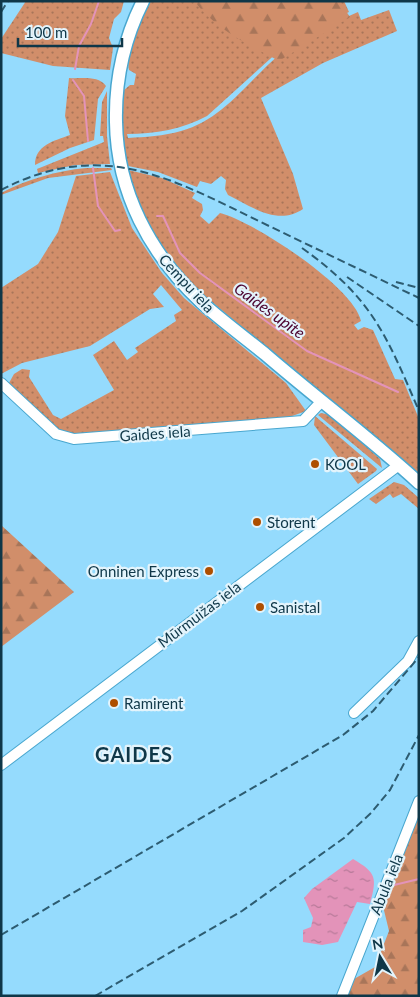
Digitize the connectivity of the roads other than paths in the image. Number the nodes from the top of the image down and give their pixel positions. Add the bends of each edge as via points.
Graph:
1 (143, 1) edge
2 (1, 383) edge
3 (321, 402) junction
4 (398, 465) junction
5 (419, 483) edge
6 (419, 641) edge
7 (354, 713) dead end
8 (1, 765) edge
9 (419, 801) edge
10 (342, 996) edge

1 - 3 main road, Cempu iela via 122,55 115,103 121,172 136,213 160,255 200,301
2 - 3 street, Gaides iela via 56,434 74,439 303,421
3 - 4 main road, Cempu iela via 346,419
4 - 5 main road, Cempu iela
4 - 8 street, Mūrmuižas iela
6 - 7 street via 408,661
9 - 10 street, Abula iela

